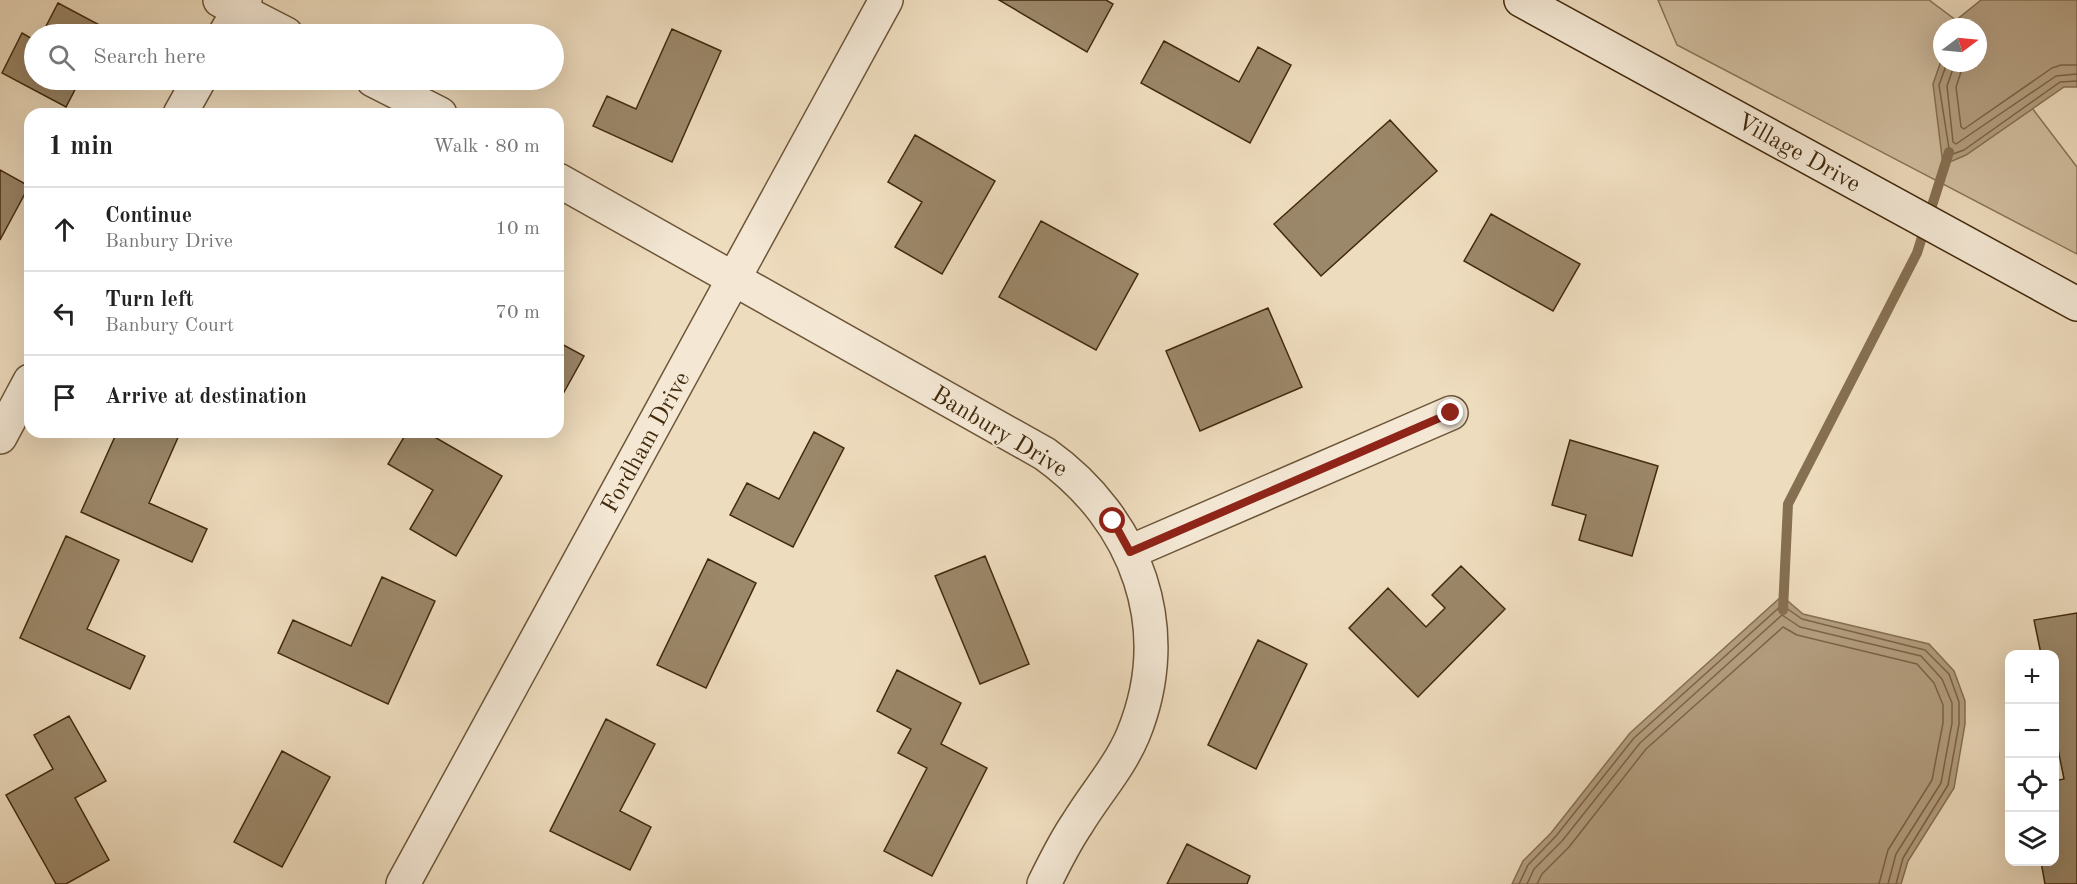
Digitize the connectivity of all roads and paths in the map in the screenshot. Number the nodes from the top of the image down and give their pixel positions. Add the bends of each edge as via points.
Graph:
1 (886, 0) edge
2 (1521, 0) edge
3 (232, 11) edge
4 (263, 24) edge
5 (193, 90) edge
6 (393, 90) edge
7 (183, 108) edge
8 (428, 108) edge
9 (564, 183) edge
10 (735, 278) junction
11 (2077, 304) edge
12 (24, 392) edge
13 (1451, 413) dead end
14 (0, 437) edge
15 (1130, 552) junction
16 (404, 884) edge
17 (1044, 884) edge

1 - 10 street, Fordham Drive
2 - 11 street, Village Drive
3 - 4 street
5 - 7 street
6 - 8 street
9 - 10 street, Banbury Drive
10 - 15 street, Banbury Drive via 1045,454 1094,496
10 - 16 street, Fordham Drive
12 - 14 street
13 - 15 street
15 - 17 street, Banbury Drive via 1149,619 1151,659 1145,699 1117,765 1076,825

